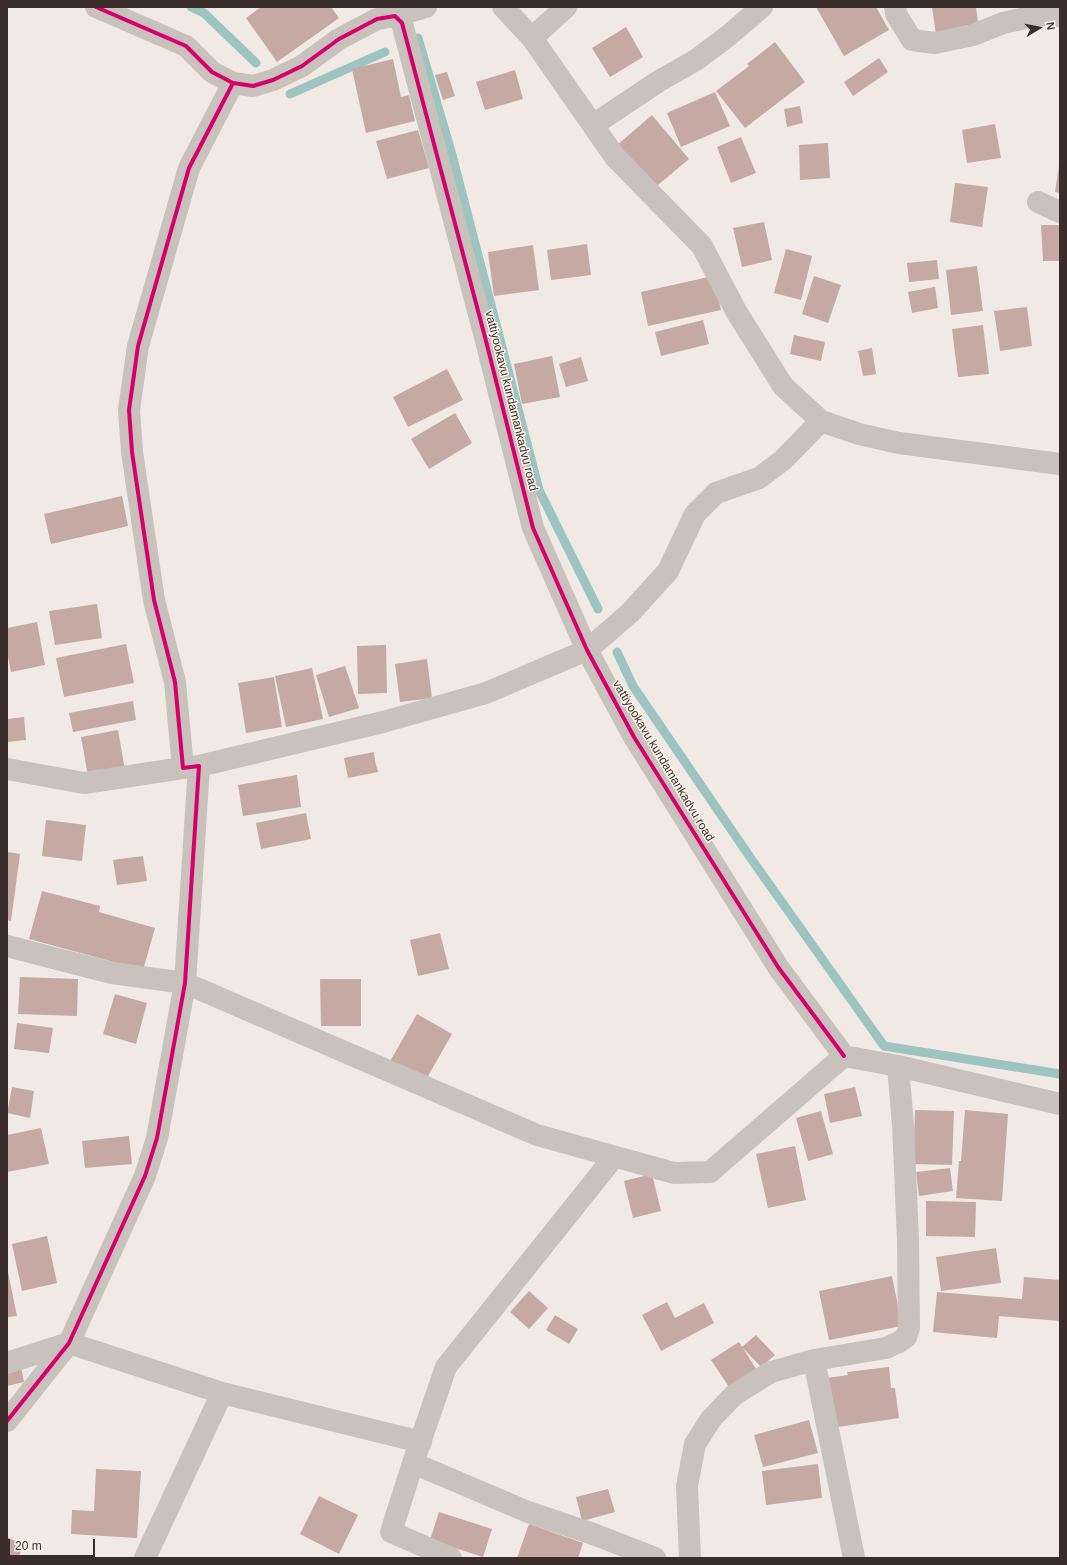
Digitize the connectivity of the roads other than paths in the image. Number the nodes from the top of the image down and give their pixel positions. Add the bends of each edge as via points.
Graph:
1 (96, 7) edge
2 (426, 7) edge
3 (503, 7) edge
4 (566, 7) edge
5 (762, 7) edge
6 (895, 7) edge
7 (1047, 13) edge
8 (395, 16) junction
9 (532, 38) junction
10 (233, 83) junction
11 (593, 125) junction
12 (1038, 202) dead end
13 (1060, 212) edge
14 (821, 421) junction
15 (1060, 464) edge
16 (587, 650) junction
17 (191, 767) junction
18 (7, 769) edge
19 (7, 946) edge
20 (185, 983) junction
21 (844, 1056) junction
22 (898, 1066) junction
23 (1060, 1104) edge
24 (614, 1157) junction
25 (69, 1343) junction
26 (814, 1360) junction
27 (7, 1363) edge
28 (222, 1393) junction
29 (7, 1421) edge
30 (421, 1442) junction
31 (413, 1463) junction
32 (145, 1558) edge
33 (451, 1558) edge
34 (655, 1558) edge
35 (690, 1558) edge
36 (854, 1558) edge

1 - 10 street via 186,46 212,72
2 - 8 street
3 - 9 street
4 - 9 street
5 - 11 street via 696,60 658,81
6 - 7 street via 896,14 912,40 935,43
8 - 10 street via 377,18 339,39 302,66 273,80 253,86
8 - 16 street, vattiyookavu kundamankadvu road via 402,23 533,528
9 - 11 street
10 - 17 street via 189,168 138,346 129,410 132,452 154,600 176,682
11 - 14 street via 615,157 702,246 736,310 783,386
12 - 13 street
14 - 15 street via 859,434 899,443
14 - 16 street via 783,460 759,478 716,493 695,514 668,571 630,613
16 - 17 street via 486,693 383,722
16 - 21 street, vattiyookavu kundamankadvu road via 634,737 778,967
17 - 18 street via 84,783
17 - 20 street
19 - 20 street via 112,973
20 - 24 street via 537,1135
20 - 25 street via 157,1138 145,1176
21 - 22 street
21 - 24 street via 710,1172 674,1173
22 - 23 street
22 - 26 street via 907,1217 909,1328 906,1336 886,1348
24 - 30 street via 446,1367
25 - 27 street
25 - 28 street
25 - 29 street
26 - 35 street via 772,1372 734,1395 711,1419 695,1444 686,1486
26 - 36 street
28 - 30 street
28 - 32 street
30 - 31 street
31 - 33 street via 391,1532
31 - 34 street via 528,1512

